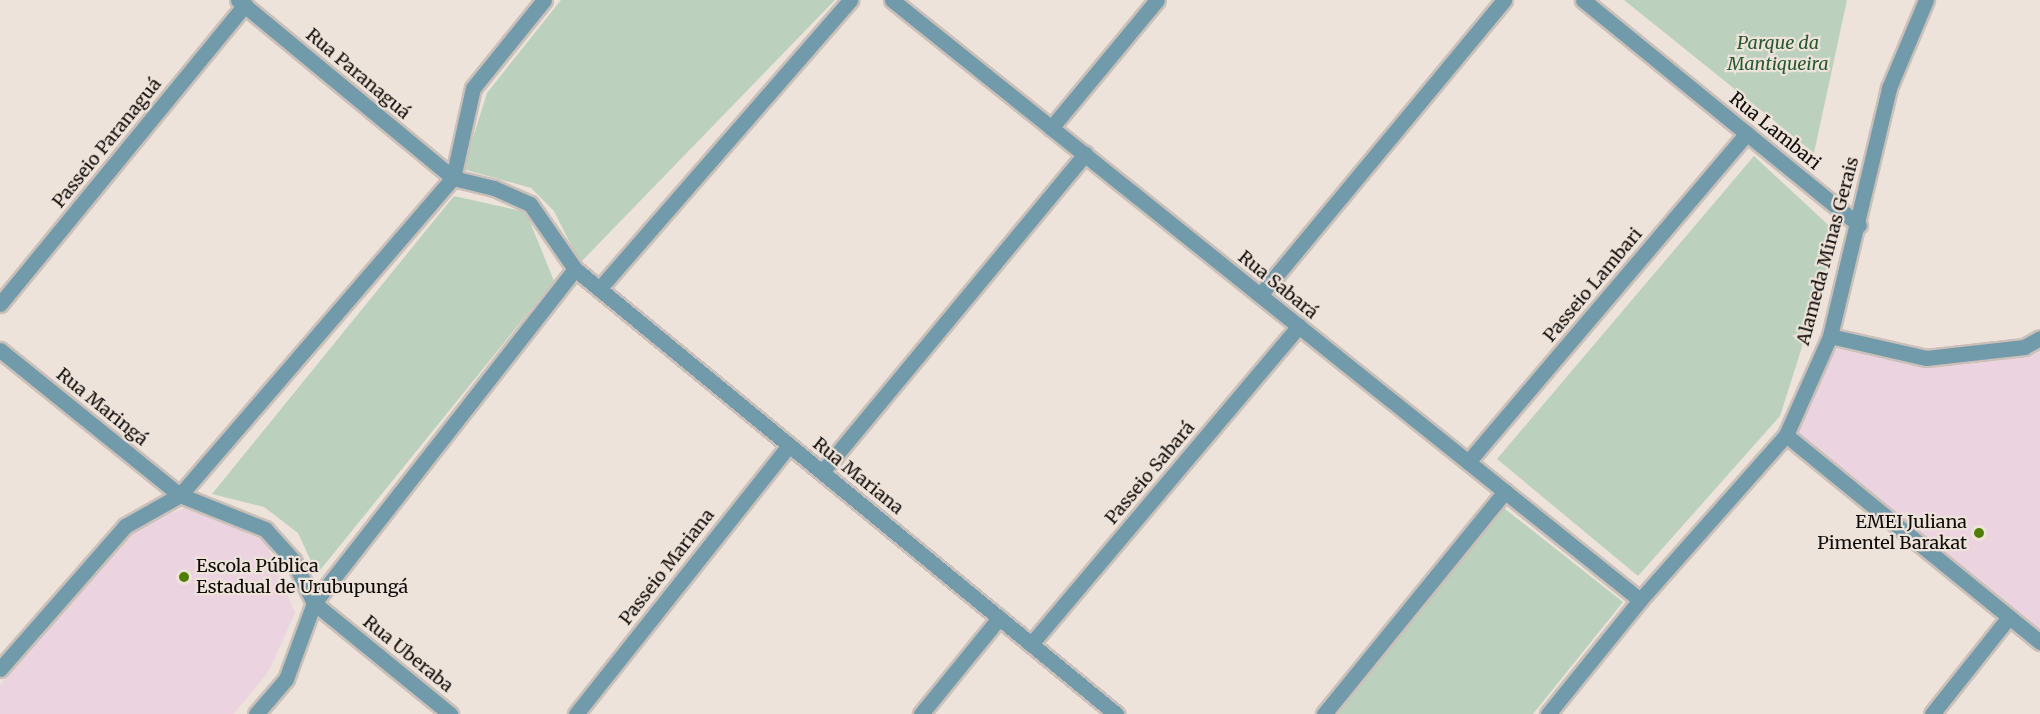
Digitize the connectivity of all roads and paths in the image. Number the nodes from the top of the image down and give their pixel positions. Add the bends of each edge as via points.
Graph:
1 (544, 0) edge
2 (850, 0) edge
3 (892, 0) edge
4 (1157, 0) edge
5 (1504, 0) edge
6 (1583, 0) edge
7 (1926, 0) edge
8 (241, 3) edge
9 (1052, 128) junction
10 (1747, 133) junction
11 (1085, 154) junction
12 (453, 178) junction
13 (1859, 225) junction
14 (575, 269) junction
15 (599, 289) junction
16 (1260, 295) junction
17 (0, 304) edge
18 (1299, 326) junction
19 (1830, 336) junction
20 (2040, 338) edge
21 (0, 350) edge
22 (1786, 435) junction
23 (789, 445) junction
24 (1468, 462) junction
25 (822, 472) junction
26 (1505, 491) junction
27 (180, 495) junction
28 (1641, 600) junction
29 (315, 603) junction
30 (2009, 617) junction
31 (999, 618) junction
32 (2040, 642) edge
33 (1031, 644) junction
34 (0, 669) edge
35 (256, 714) edge
36 (450, 714) edge
37 (576, 714) edge
38 (921, 714) edge
39 (1116, 714) edge
40 (1324, 714) edge
41 (1548, 714) edge
42 (1932, 714) edge

1 - 12 street via 473,88
2 - 15 street
3 - 9 street, Rua Sabará
4 - 9 street
5 - 16 street
6 - 10 street, Rua Lambari
7 - 13 street, Alameda Minas Gerais via 1889,88
8 - 12 street, Rua Paranaguá
8 - 17 street, Passeio Paranaguá
9 - 11 street, Rua Sabará
10 - 13 street, Rua Lambari
10 - 24 street, Passeio Lambari
11 - 16 street, Rua Sabará
11 - 25 street
12 - 14 street, Rua Mariana via 494,188 530,204
12 - 27 street
13 - 19 street, Alameda Minas Gerais
14 - 15 street, Rua Mariana
14 - 29 street
15 - 23 street, Rua Mariana
16 - 18 street, Rua Sabará
18 - 24 street, Rua Sabará
18 - 33 street, Passeio Sabará
19 - 20 street via 1926,357 2024,347
19 - 22 street, Alameda Minas Gerais
21 - 27 street, Rua Maringá
22 - 28 street, Alameda Minas Gerais
22 - 30 street
23 - 25 street, Rua Mariana
23 - 37 street, Passeio Mariana
24 - 26 street, Rua Sabará
25 - 31 street, Rua Mariana
26 - 28 street, Rua Sabará
26 - 40 street
27 - 29 street, Rua Uberaba via 265,529 293,560
27 - 34 street via 125,526
28 - 41 street, Alameda Minas Gerais
29 - 35 street via 286,679
29 - 36 street, Rua Uberaba
30 - 32 street
30 - 42 street
31 - 33 street, Rua Mariana
31 - 38 street
33 - 39 street, Rua Mariana

